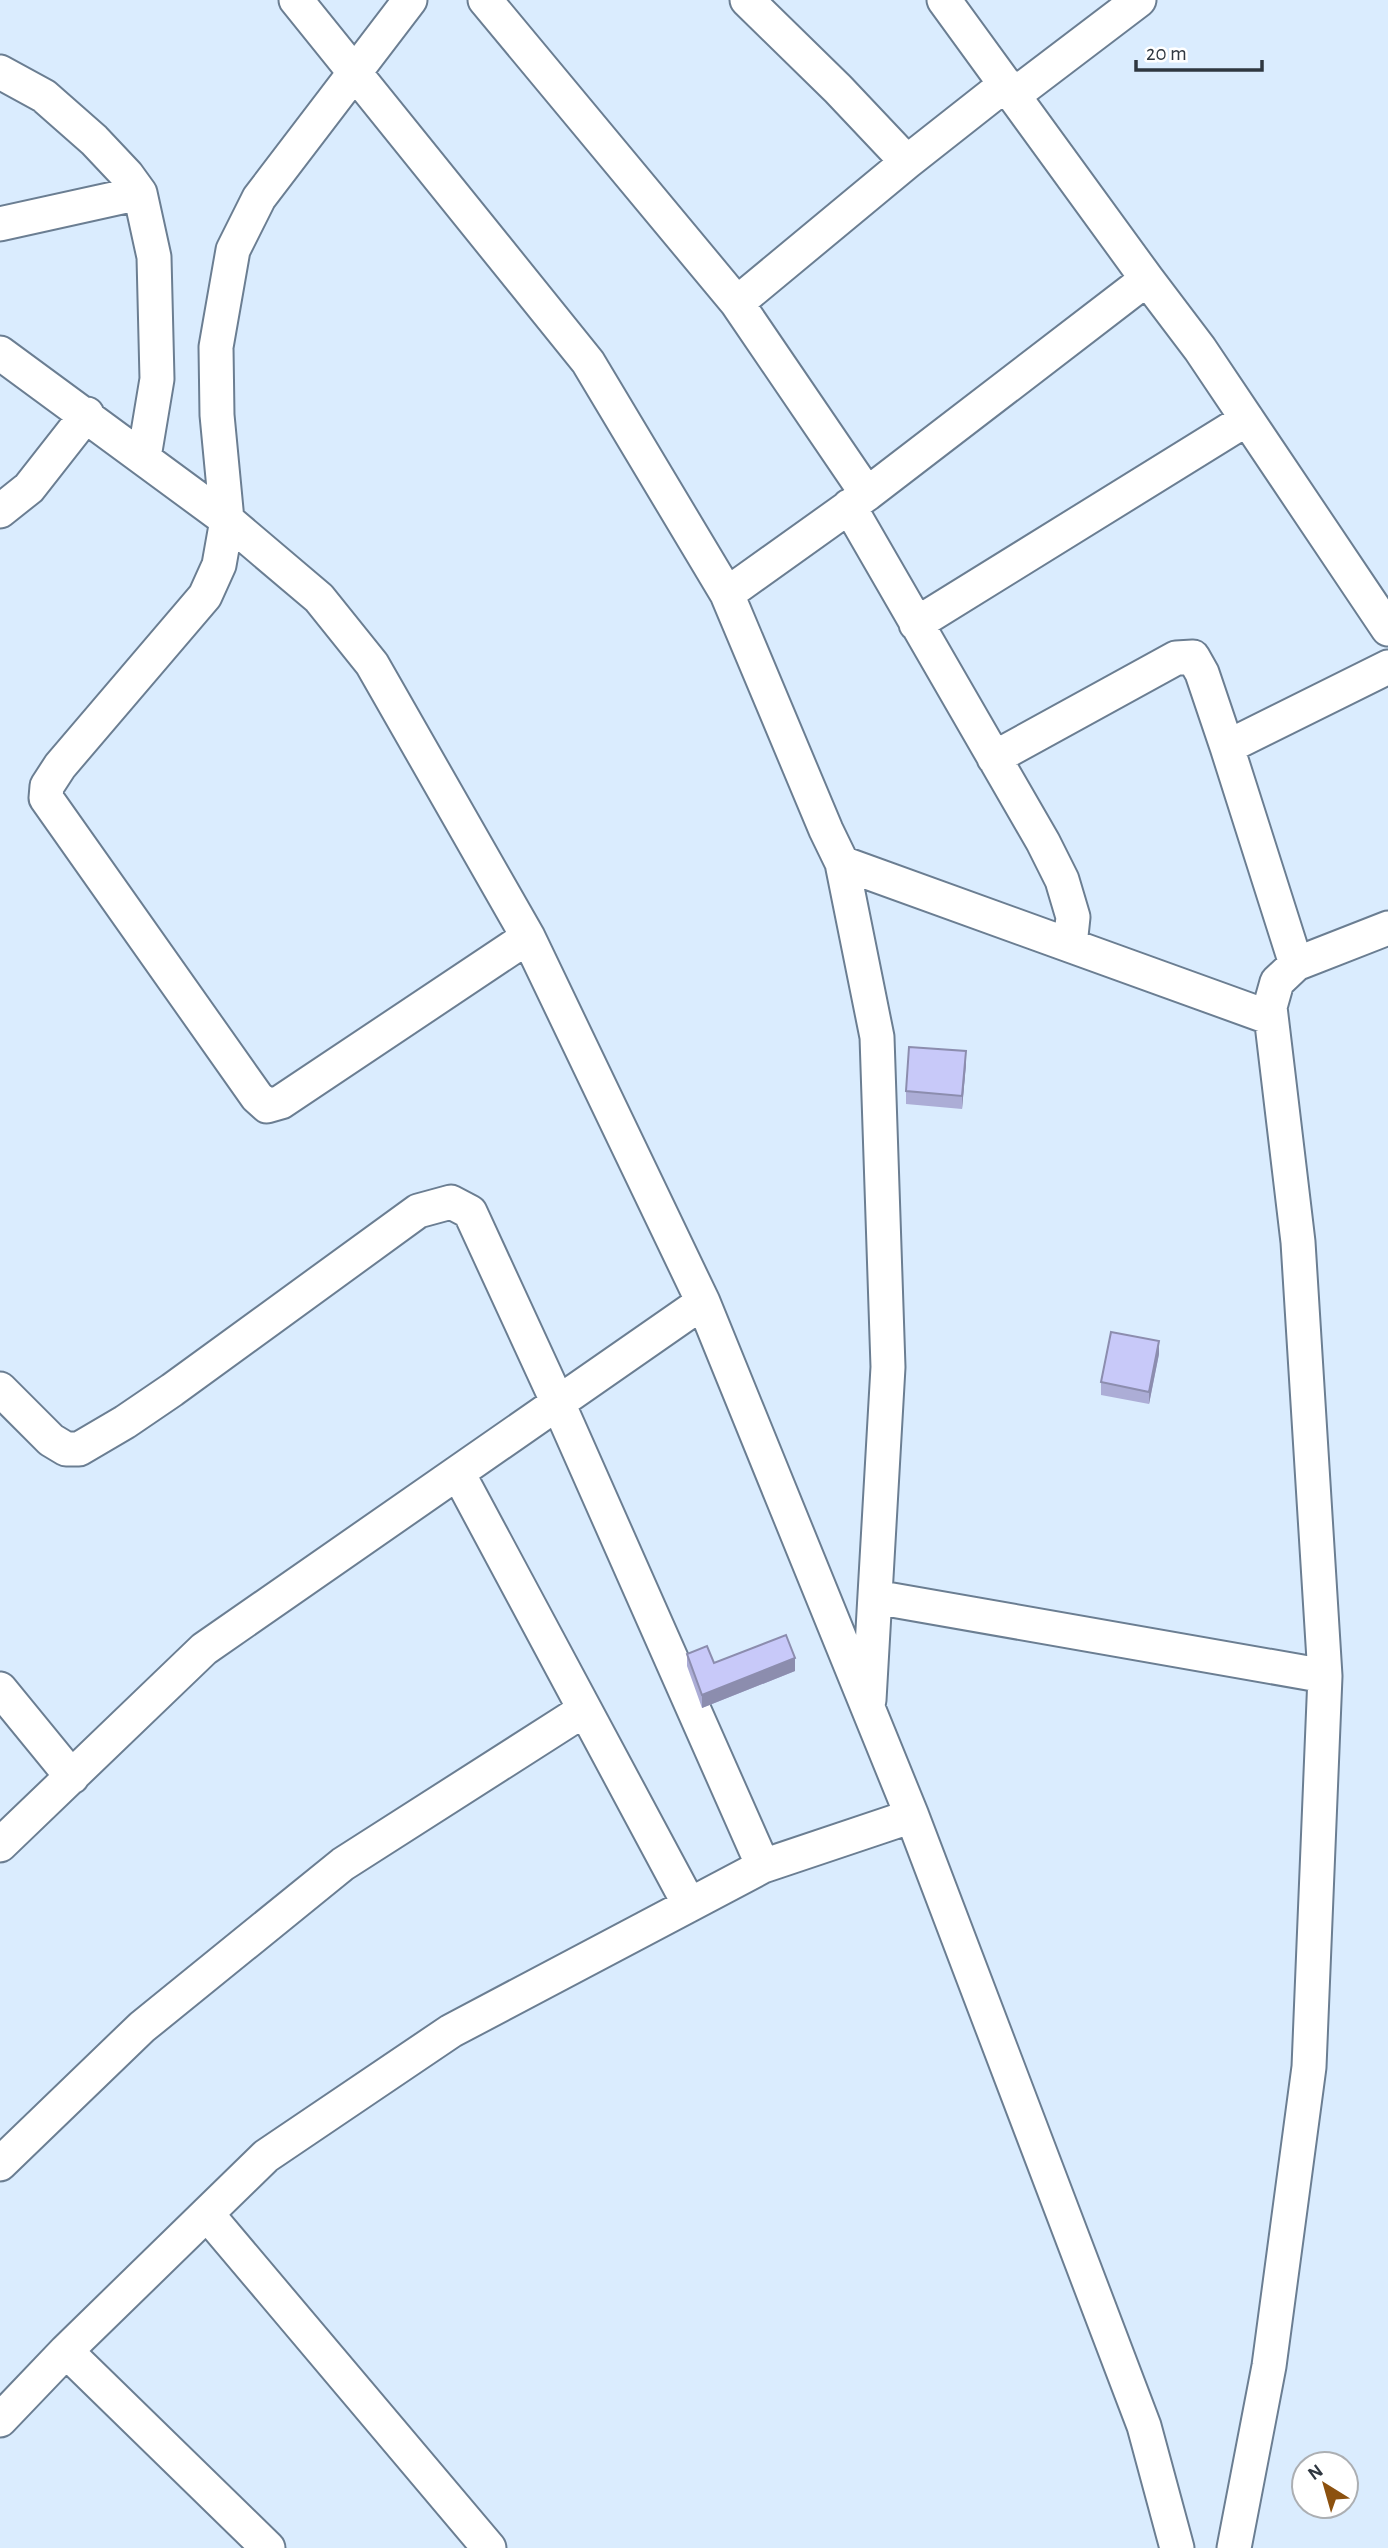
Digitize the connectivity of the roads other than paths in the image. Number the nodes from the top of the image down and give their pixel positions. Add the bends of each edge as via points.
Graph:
1 (296, 0) edge
2 (410, 0) edge
3 (485, 0) edge
4 (747, 0) edge
5 (944, 0) edge
6 (1139, 0) edge
7 (352, 69) junction
8 (0, 72) edge
9 (1010, 90) junction
10 (907, 162) junction
11 (140, 193) junction
12 (0, 223) edge
13 (1147, 279) junction
14 (737, 303) junction
15 (0, 353) edge
16 (87, 414) junction
17 (1247, 419) junction
18 (152, 464) junction
19 (858, 500) junction
20 (0, 511) edge
21 (216, 511) junction
22 (727, 594) junction
23 (916, 624) junction
24 (1388, 629) edge
25 (1388, 667) edge
26 (1227, 747) junction
27 (994, 758) junction
28 (842, 863) junction
29 (1388, 928) edge
30 (528, 937) junction
31 (1070, 946) junction
32 (1296, 964) junction
33 (1271, 1018) junction
34 (703, 1302) junction
35 (558, 1403) junction
36 (5, 1404) edge
37 (458, 1473) junction
38 (875, 1597) junction
39 (1325, 1676) junction
40 (0, 1689) edge
41 (869, 1709) junction
42 (584, 1710) junction
43 (72, 1777) junction
44 (912, 1816) junction
45 (0, 1845) edge
46 (762, 1866) junction
47 (689, 1904) junction
48 (0, 2164) edge
49 (207, 2214) junction
50 (66, 2351) junction
51 (0, 2420) edge
52 (268, 2548) edge
53 (489, 2548) edge
54 (1177, 2548) edge
55 (1234, 2548) edge

1 - 7 street
2 - 7 street
3 - 14 street
4 - 10 street
5 - 9 street
6 - 9 street
7 - 21 street via 259,198 233,250 216,347
7 - 22 street via 588,362
8 - 11 street via 44,96 94,140
9 - 10 street
9 - 13 street
10 - 14 street
11 - 12 street
11 - 18 street via 154,257 158,379
13 - 17 street
13 - 19 street
14 - 19 street
15 - 16 street
16 - 18 street
16 - 20 street via 29,488
17 - 23 street
17 - 24 street
18 - 21 street
19 - 22 street
19 - 23 street
21 - 30 street via 319,598 372,664
21 - 30 street via 219,565 205,596 60,766 47,786 46,798 257,1097 267,1106 281,1102
22 - 28 street
23 - 27 street
25 - 26 street
26 - 27 street via 1193,657 1176,658
26 - 32 street
27 - 31 street via 1062,880 1073,917
28 - 31 street
28 - 38 street via 877,1037 888,1367
29 - 32 street
30 - 34 street
31 - 33 street
32 - 33 street via 1278,982
33 - 39 street via 1297,1242
34 - 35 street
34 - 41 street
35 - 36 street via 470,1212 451,1202 418,1211 125,1422 79,1449 66,1449 51,1440
35 - 37 street
35 - 46 street
37 - 42 street
37 - 43 street via 204,1649
38 - 39 street
38 - 41 street
39 - 55 street via 1309,2067 1269,2366
40 - 43 street
41 - 44 street
42 - 47 street
42 - 48 street via 343,1864 142,2027
43 - 45 street
44 - 46 street
44 - 54 street via 1144,2426
46 - 47 street
47 - 49 street via 451,2031 266,2156
49 - 50 street
49 - 53 street
50 - 51 street
50 - 52 street

